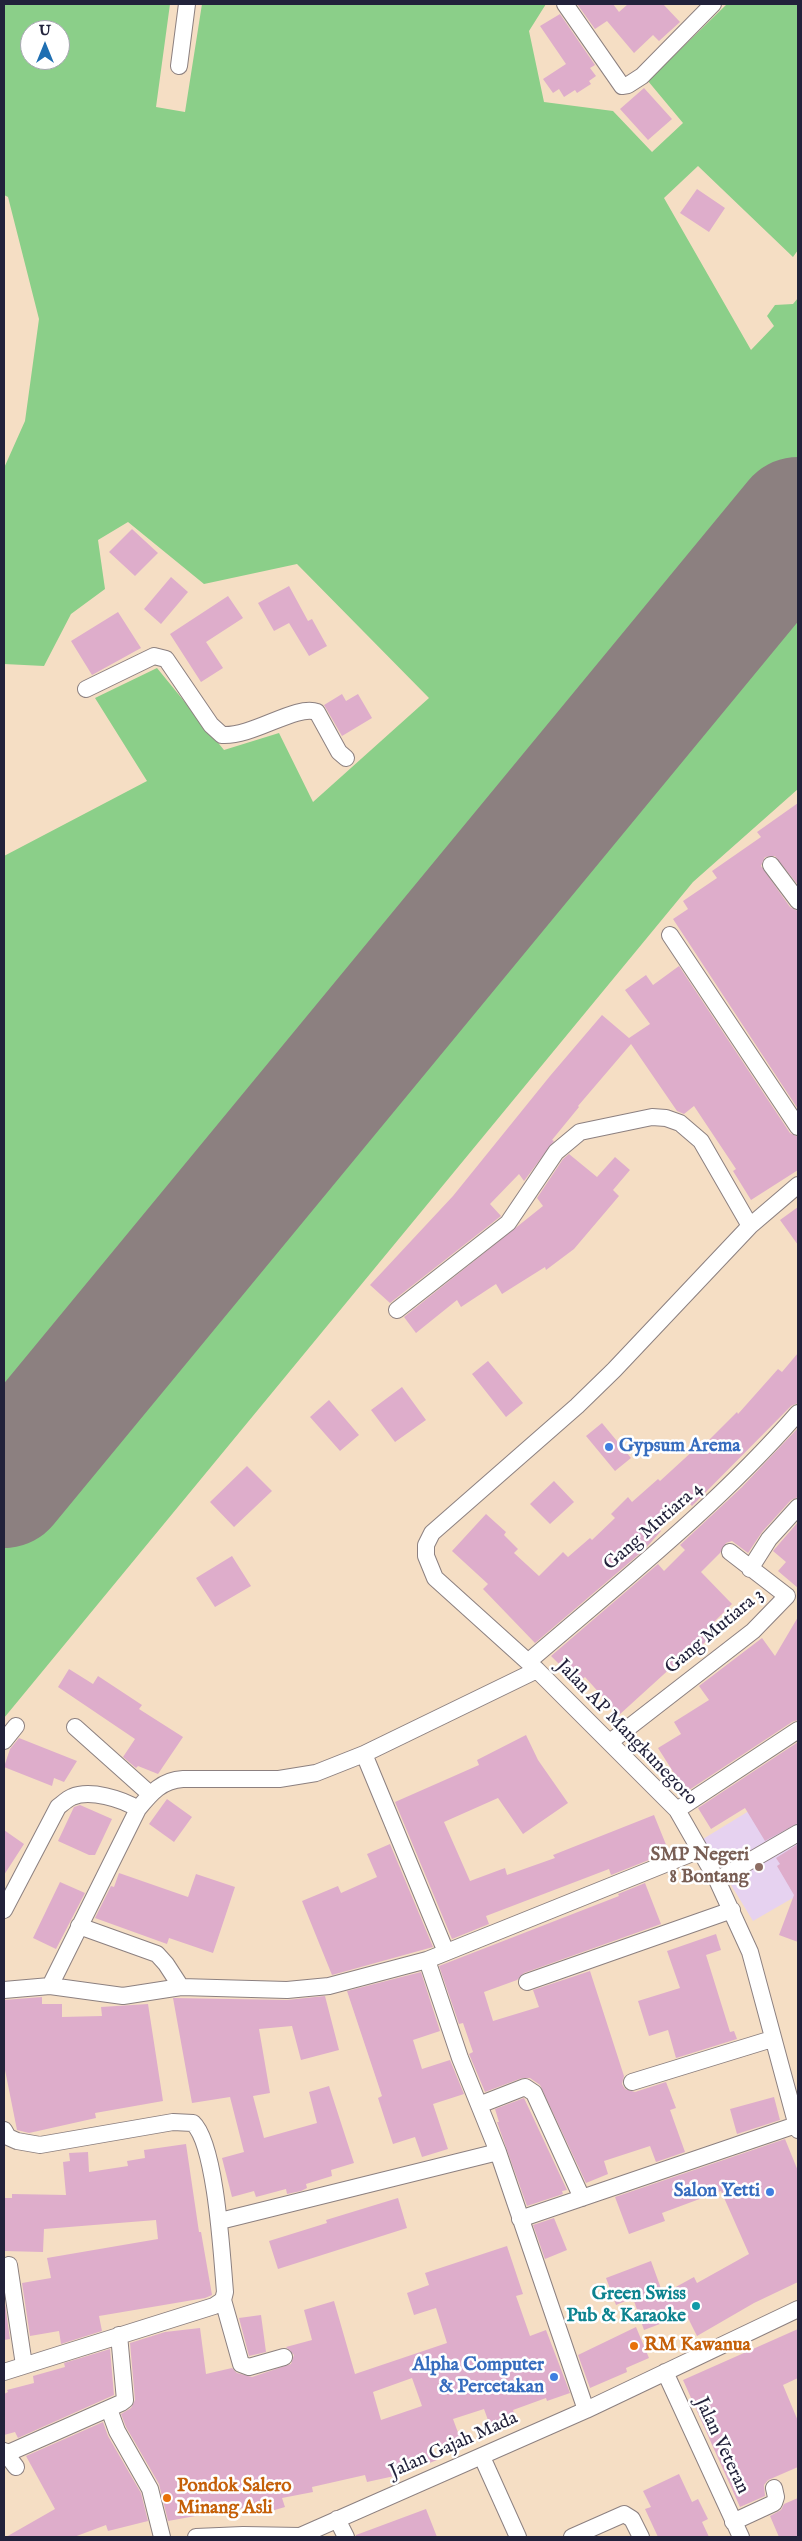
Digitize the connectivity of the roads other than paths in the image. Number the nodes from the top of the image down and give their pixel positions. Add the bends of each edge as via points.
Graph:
1 (187, 4) edge
2 (565, 4) edge
3 (713, 4) edge
4 (179, 66) dead end
5 (86, 689) dead end
6 (346, 758) dead end
7 (771, 865) dead end
8 (798, 901) edge
9 (670, 935) dead end
10 (798, 1127) edge
11 (798, 1185) edge
12 (750, 1226) junction
13 (397, 1310) dead end
14 (798, 1413) edge
15 (798, 1507) edge
16 (730, 1552) dead end
17 (750, 1569) junction
18 (793, 1593) edge
19 (532, 1666) junction
20 (16, 1726) dead end
21 (76, 1727) dead end
22 (798, 1730) edge
23 (4, 1741) edge
24 (610, 1742) junction
25 (364, 1754) junction
26 (150, 1794) junction
27 (138, 1809) junction
28 (677, 1810) junction
29 (798, 1833) edge
30 (700, 1850) junction
31 (717, 1880) junction
32 (4, 1910) edge
33 (732, 1910) junction
34 (79, 1926) junction
35 (446, 1952) junction
36 (427, 1960) junction
37 (527, 1982) dead end
38 (50, 1986) junction
39 (181, 1987) junction
40 (4, 1990) edge
41 (772, 2039) junction
42 (632, 2082) dead end
43 (479, 2105) junction
44 (797, 2127) edge
45 (5, 2136) edge
46 (498, 2152) junction
47 (582, 2198) junction
48 (520, 2219) junction
49 (220, 2221) junction
50 (9, 2265) dead end
51 (223, 2300) junction
52 (798, 2309) edge
53 (119, 2335) junction
54 (284, 2357) dead end
55 (24, 2365) junction
56 (4, 2372) edge
57 (665, 2372) junction
58 (108, 2409) junction
59 (586, 2410) junction
60 (5, 2453) edge
61 (482, 2457) junction
62 (16, 2468) dead end
63 (774, 2488) dead end
64 (337, 2519) junction
65 (733, 2522) junction
66 (162, 2537) edge
67 (196, 2537) edge
68 (300, 2537) edge
69 (346, 2537) edge
70 (518, 2537) edge
71 (572, 2537) edge
72 (641, 2537) edge
73 (740, 2537) edge

1 - 4 street
2 - 3 street via 622,86 642,76
5 - 6 street via 160,656 166,659 211,725 222,735 250,732 301,711 312,711 317,712 339,752
7 - 8 street
9 - 10 street
11 - 12 street
12 - 13 street via 701,1141 680,1123 652,1117 580,1132 556,1152 508,1224
12 - 19 street, Jalan AP Mangkunegoro via 608,1376 432,1533 426,1545 426,1556 435,1578
14 - 19 street, Gang Mutiara 4 via 758,1460 714,1502
15 - 17 street via 769,1539
16 - 17 street, Gang Mutiara 3
17 - 18 street, Gang Mutiara 3
18 - 24 street, Gang Mutiara 3 via 753,1631
19 - 24 street, Jalan AP Mangkunegoro
19 - 25 street, Gang Mutiara 4
20 - 23 street
21 - 26 street
22 - 28 street
24 - 28 street, Jalan AP Mangkunegoro
25 - 26 street, Gang Mutiara 4 via 299,1777 170,1780
25 - 35 street
26 - 27 street, Gang Mutiara 4
27 - 32 street via 113,1798 87,1795 72,1797 58,1807
27 - 34 street, Gang Mutiara 4
28 - 30 street, Jalan AP Mangkunegoro
29 - 31 street
30 - 31 street, Jalan AP Mangkunegoro
30 - 35 street
31 - 33 street, Jalan AP Mangkunegoro
33 - 37 street
33 - 41 street, Jalan AP Mangkunegoro via 750,1952
34 - 38 street, Gang Mutiara 4
34 - 39 street via 157,1954
35 - 36 street
36 - 39 street via 329,1986
36 - 43 street
38 - 39 street via 123,1996
38 - 40 street
41 - 42 street
41 - 44 street, Jalan AP Mangkunegoro
43 - 46 street
43 - 47 street via 525,2087 534,2093
44 - 47 street
45 - 49 street via 40,2145 173,2122 193,2123 203,2137
46 - 48 street
46 - 49 street
47 - 48 street
48 - 59 street
49 - 51 street
50 - 55 street
51 - 53 street via 214,2306
51 - 54 street via 241,2364 249,2367
52 - 57 street, Jalan Gajah Mada
53 - 55 street
53 - 58 street via 125,2400
55 - 56 street
57 - 59 street, Jalan Gajah Mada
57 - 65 street, Jalan Veteran
58 - 60 street
58 - 66 street via 150,2489
59 - 61 street, Jalan Gajah Mada
60 - 62 street
61 - 64 street, Jalan Gajah Mada
61 - 70 street
63 - 65 street via 774,2503
64 - 68 street, Jalan Gajah Mada
64 - 69 street
65 - 73 street, Jalan Veteran
67 - 68 street, Jalan Gajah Mada
71 - 72 street via 624,2514 632,2519

